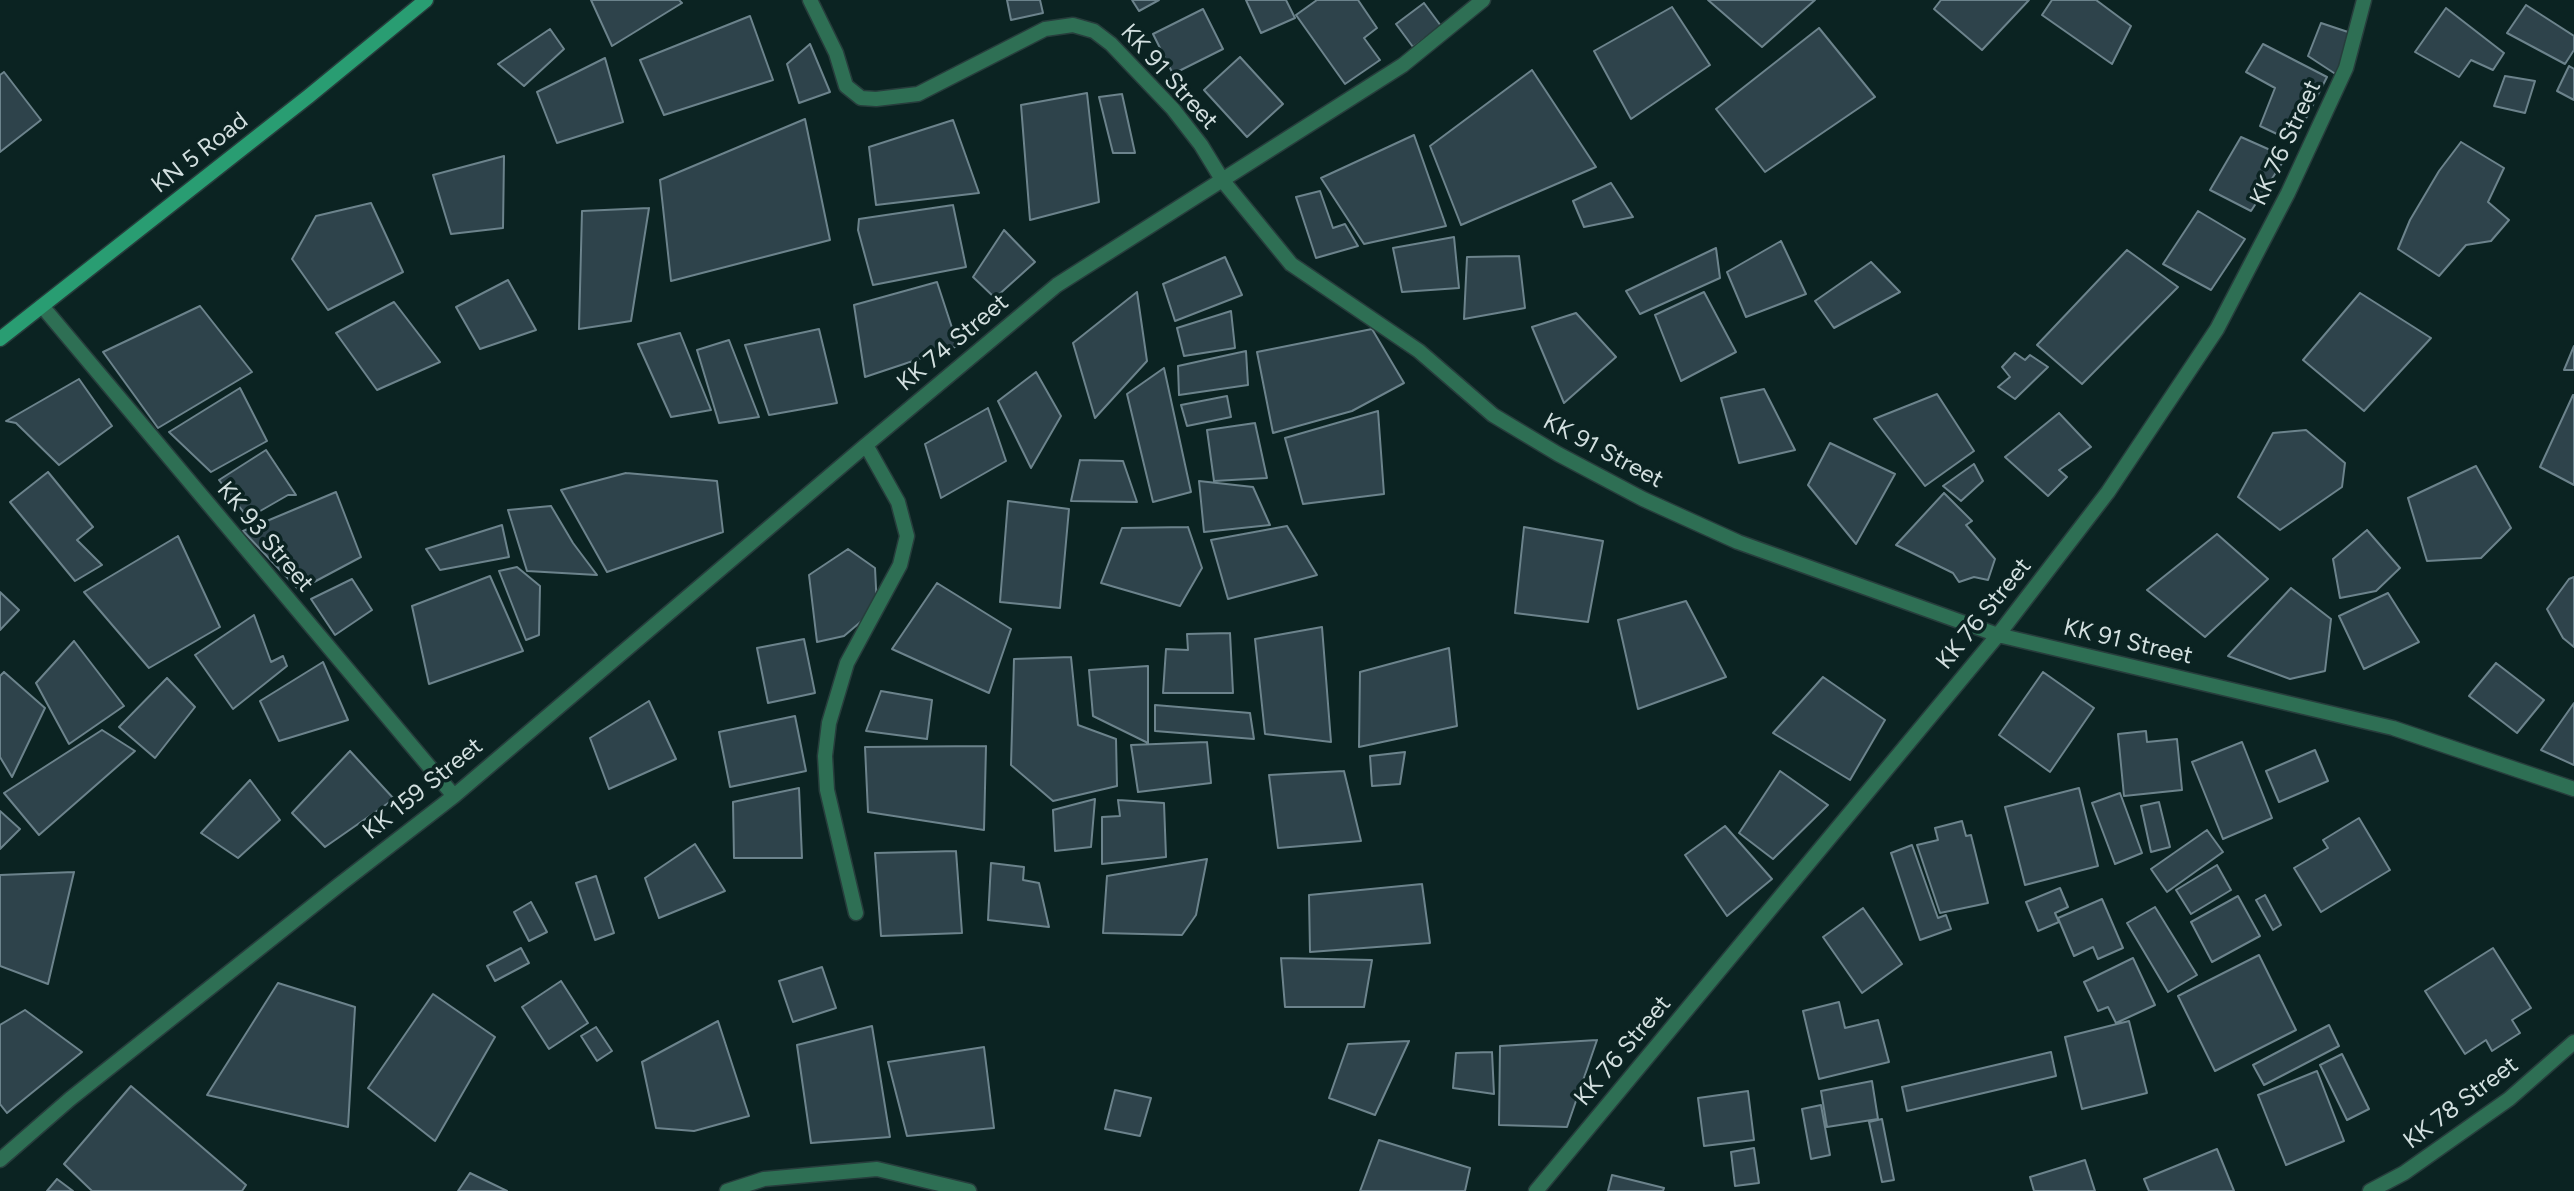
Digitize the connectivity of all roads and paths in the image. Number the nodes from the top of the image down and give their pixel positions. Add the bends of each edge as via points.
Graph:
1 (426, 0) edge
2 (810, 0) edge
3 (1483, 0) edge
4 (2364, 0) edge
5 (1223, 181) junction
6 (42, 306) junction
7 (0, 339) edge
8 (866, 445) junction
9 (1998, 635) junction
10 (2574, 789) edge
11 (454, 796) junction
12 (856, 913) dead end
13 (2574, 1042) edge
14 (0, 1160) edge
15 (727, 1191) edge
16 (969, 1191) edge
17 (1536, 1191) edge
18 (2370, 1191) edge

1 - 6 main road, KN 5 Road
2 - 5 street, KK 91 Street via 836,53 846,86 861,98 918,94 1045,29 1073,25 1094,31 1173,109
3 - 5 street, KK 74 Street via 1403,65
4 - 9 street, KK 76 Street via 2346,68 2217,329 2108,492
5 - 8 street, KK 74 Street via 1056,285
5 - 9 street, KK 91 Street via 1291,264 1419,351 1493,415 1558,454 1738,542
6 - 7 main road, KN 5 Road
6 - 11 street, KK 93 Street
8 - 11 street, KK 159 Street
8 - 12 street via 898,502 907,536 900,565 847,663 829,723 827,790
9 - 10 street, KK 91 Street via 2393,728
9 - 17 street, KK 76 Street
11 - 14 street, KK 159 Street via 70,1099
13 - 18 street, KK 78 Street via 2510,1099 2404,1173
15 - 16 street via 764,1179 877,1169

